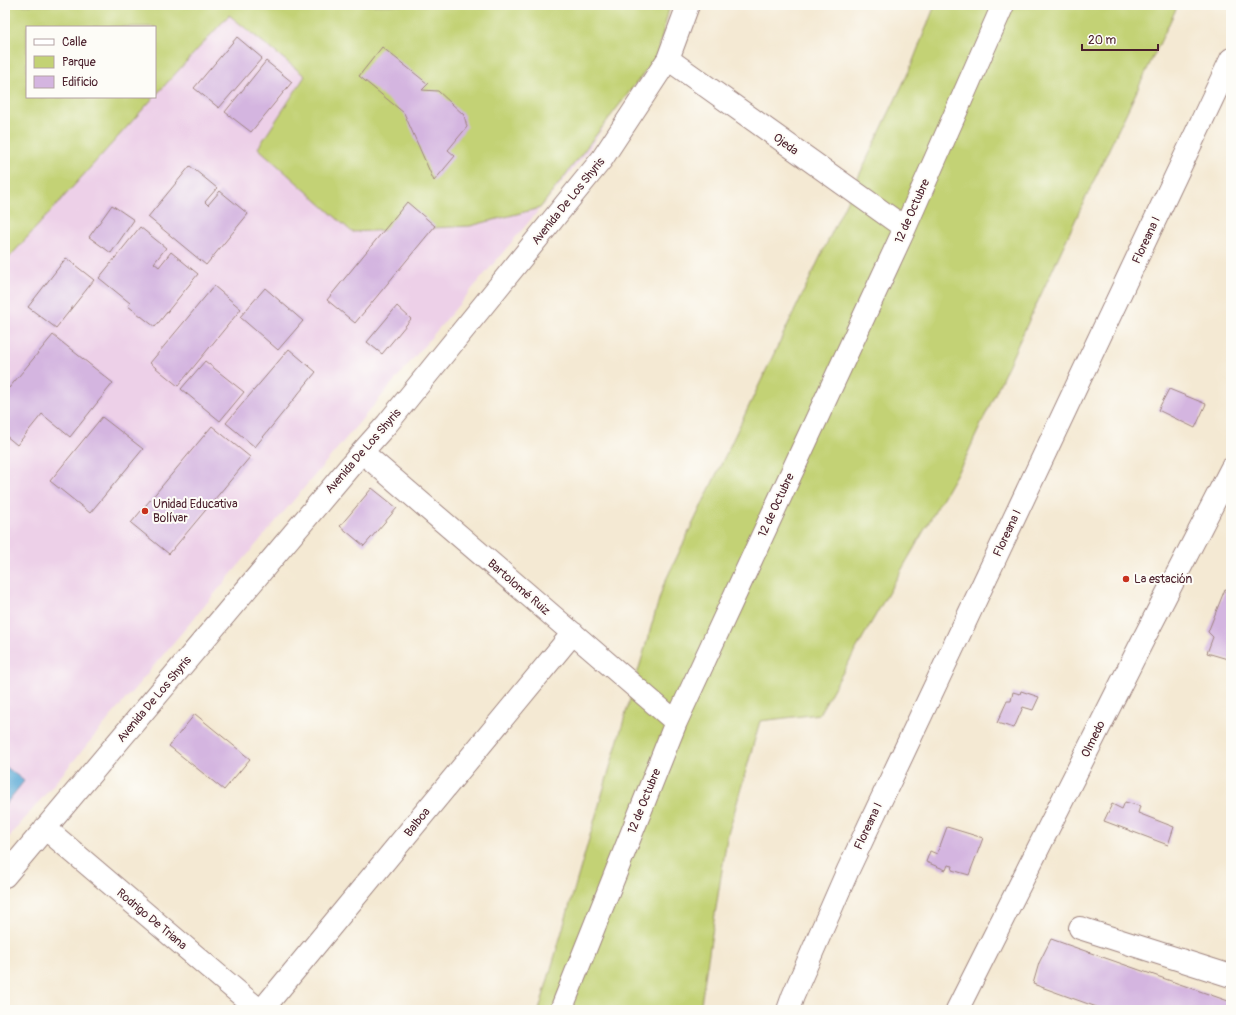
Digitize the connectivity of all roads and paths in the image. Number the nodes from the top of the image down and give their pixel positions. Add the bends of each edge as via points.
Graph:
1 (688, 5) edge
2 (1003, 5) edge
3 (668, 59) junction
4 (1231, 59) edge
5 (905, 228) junction
6 (362, 452) junction
7 (1231, 469) edge
8 (573, 633) junction
9 (676, 722) junction
10 (45, 828) junction
11 (5, 876) edge
12 (1080, 928) dead end
13 (1231, 976) edge
14 (259, 1010) edge
15 (262, 1010) edge
16 (561, 1010) edge
17 (788, 1010) edge
18 (958, 1010) edge

1 - 3 street, Avenida De Los Shyris
2 - 5 street, 12 de Octubre
3 - 5 street, Ojeda
3 - 6 street, Avenida De Los Shyris via 602,159
4 - 17 street, Floreana I via 851,863
5 - 9 street, 12 de Octubre
6 - 8 street, Bartolomé Ruiz
6 - 10 street, Avenida De Los Shyris
7 - 18 street, Olmedo
8 - 9 street, Bartolomé Ruiz
8 - 15 street, Balboa
9 - 16 street, 12 de Octubre
10 - 11 street, Avenida De Los Shyris
10 - 14 street, Rodrigo De Triana
12 - 13 street

